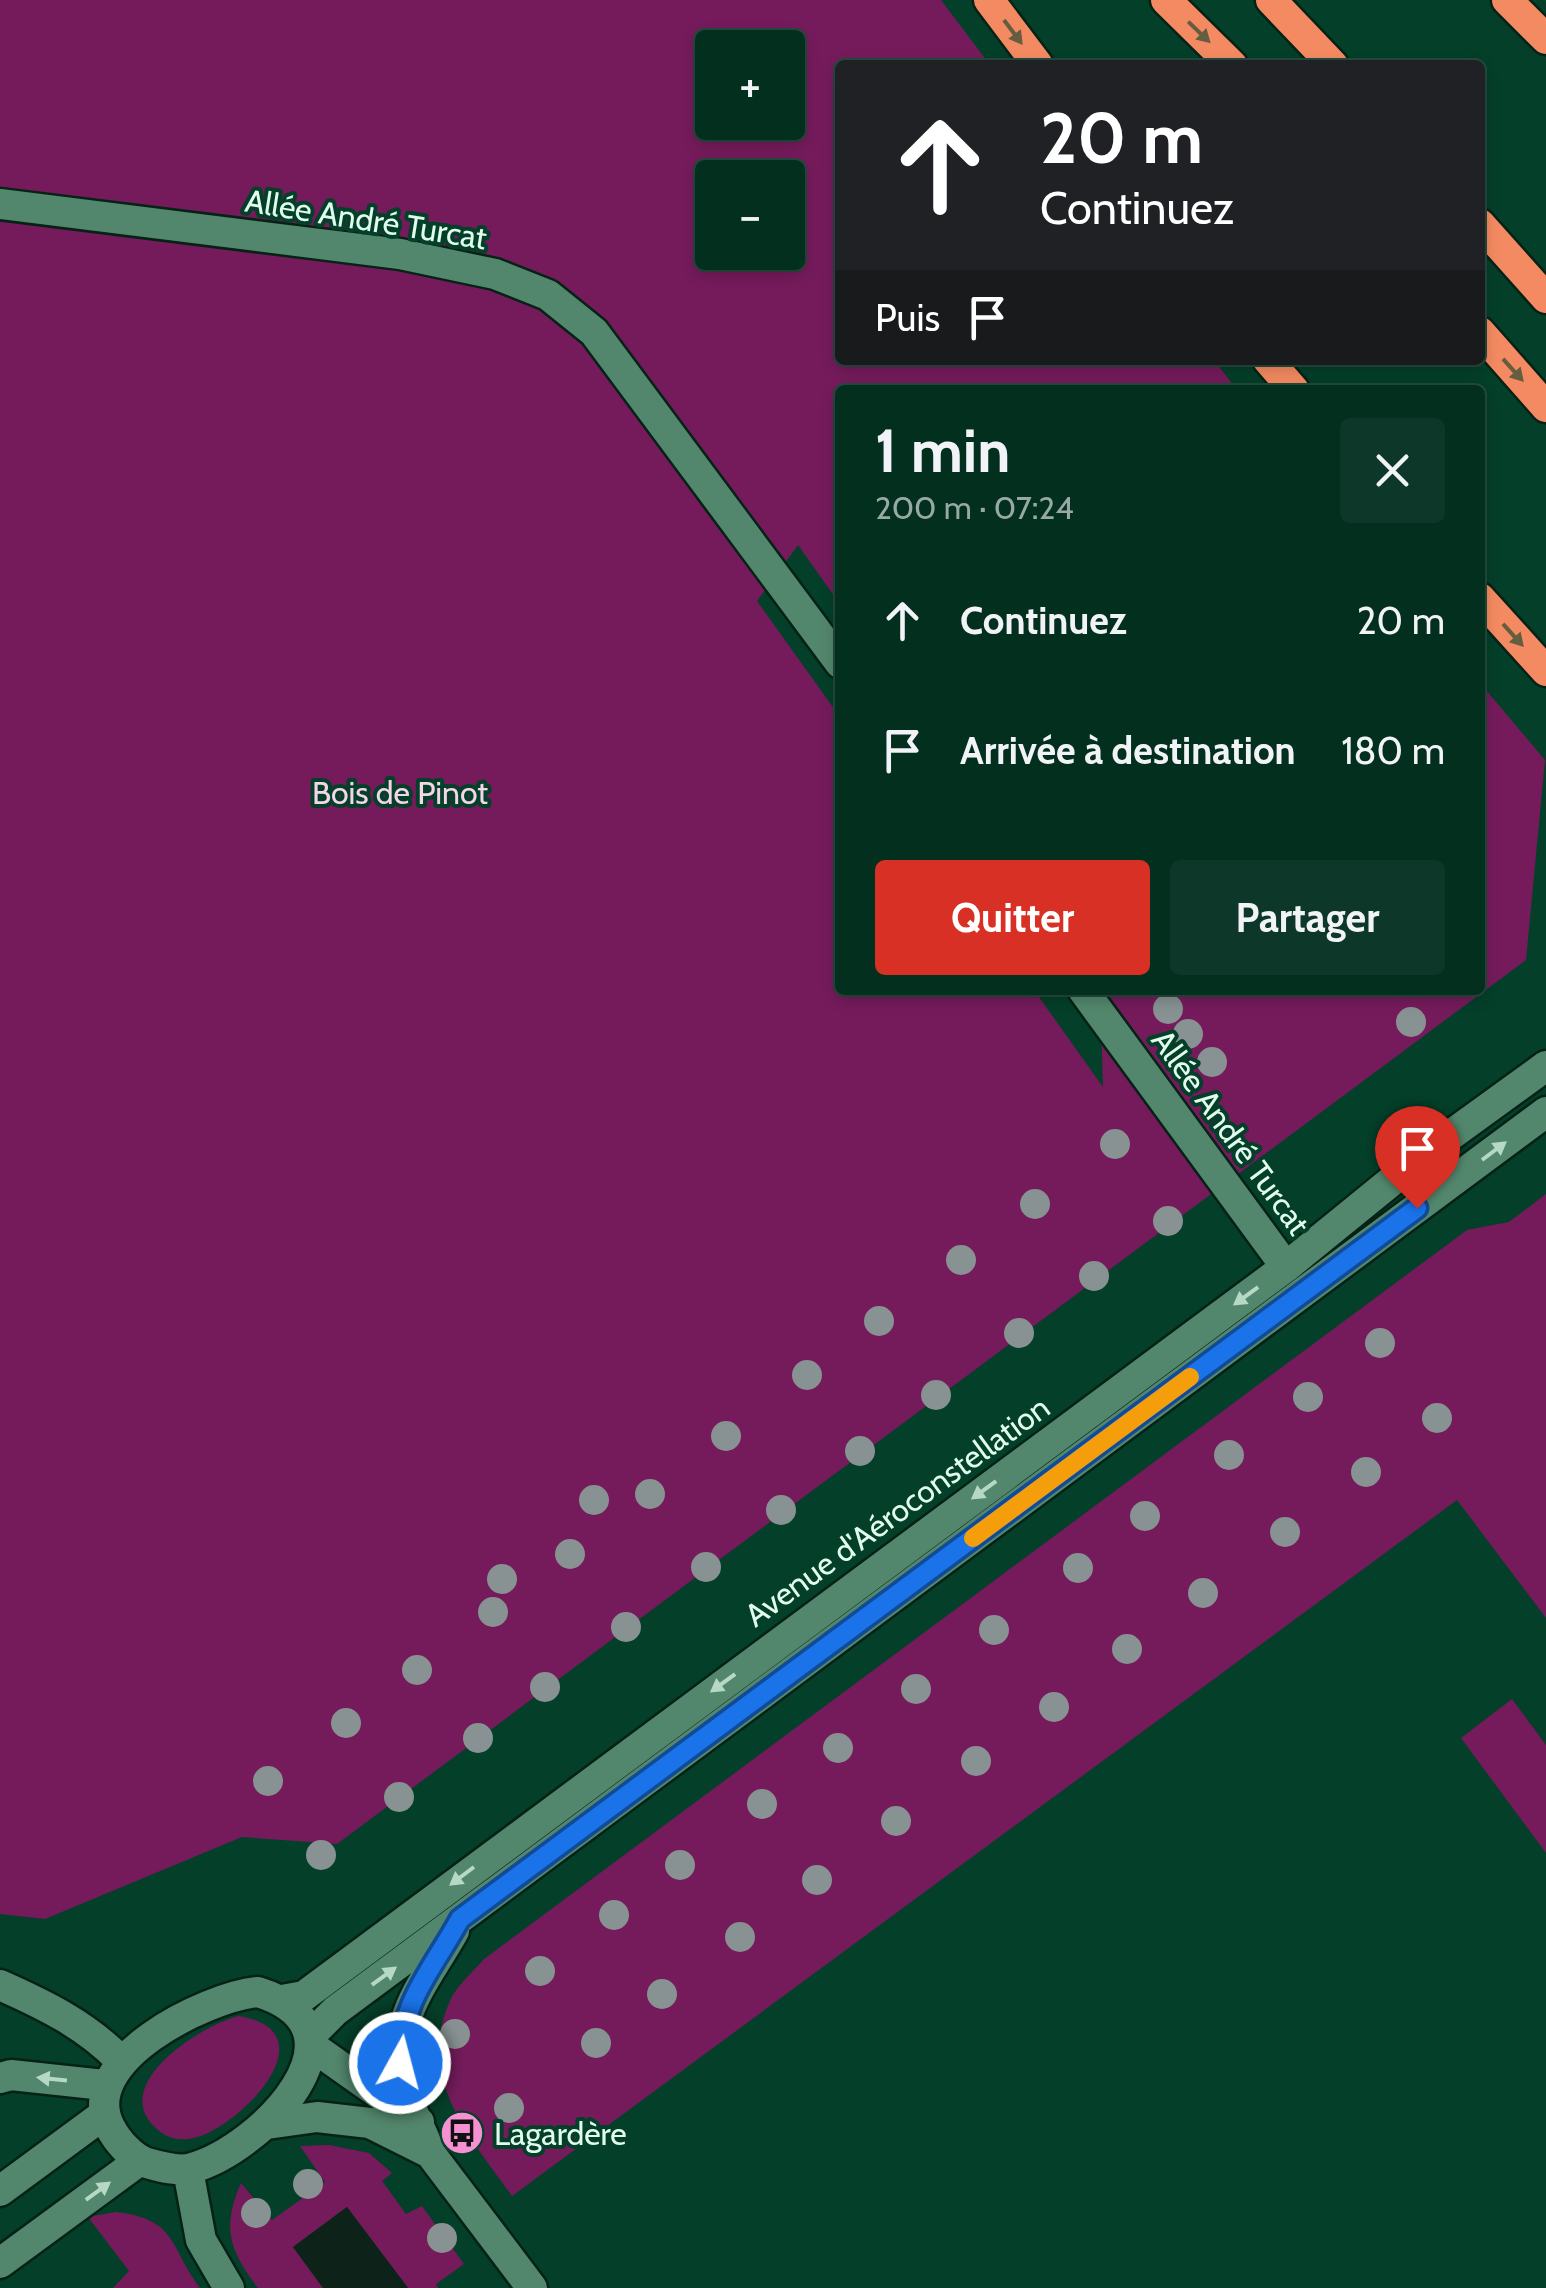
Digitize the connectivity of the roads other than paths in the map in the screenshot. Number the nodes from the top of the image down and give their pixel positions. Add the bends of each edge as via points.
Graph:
1 (989, 0) edge
2 (1166, 0) edge
3 (1271, 0) edge
4 (1506, 0) edge
5 (1546, 39) edge
6 (1034, 60) edge
7 (1227, 60) edge
8 (1328, 60) edge
9 (0, 204) edge
10 (1485, 230) edge
11 (1546, 298) edge
12 (1485, 338) edge
13 (1272, 365) edge
14 (1290, 385) edge
15 (1546, 407) edge
16 (1485, 604) edge
17 (835, 656) edge
18 (1546, 671) edge
19 (1087, 995) edge
20 (1546, 1066) edge
21 (1546, 1112) edge
22 (1286, 1266) junction
23 (460, 1919) junction
24 (0, 1986) edge
25 (282, 2000) junction
26 (312, 2041) junction
27 (0, 2078) edge
28 (109, 2087) junction
29 (419, 2122) junction
30 (267, 2124) junction
31 (430, 2153) junction
32 (140, 2161) junction
33 (188, 2170) junction
34 (0, 2191) edge
35 (49, 2227) junction
36 (0, 2241) edge
37 (0, 2263) edge
38 (229, 2288) edge
39 (532, 2288) edge

1 -> 6 highway
2 -> 7 highway
3 - 8 highway
4 - 5 highway
9 - 17 street, Allée André Turcat via 400,254 496,274 548,295 594,332
10 - 11 highway
12 -> 15 highway
13 - 14 highway
16 -> 18 highway
19 - 22 street, Allée André Turcat
20 - 22 street, Avenue d'Aéroconstellation
23 -> 21 street, Avenue d'Aéroconstellation
22 -> 25 street, Avenue d'Aéroconstellation via 304,1996
26 -> 23 street, Avenue d'Aéroconstellation via 335,2012
23 - 29 street via 400,2028 400,2063
24 - 28 street via 98,2038
25 - 26 street
25 - 28 street via 258,1992 217,1998
26 - 29 street
26 - 30 street via 289,2099
28 -> 27 street
28 - 32 street via 115,2138
28 - 34 street
29 - 31 street
30 - 31 street via 316,2117 370,2123
30 - 33 street
31 - 39 street
32 - 33 street
35 -> 32 street
33 - 38 street via 201,2240
35 - 36 street
35 - 37 street

